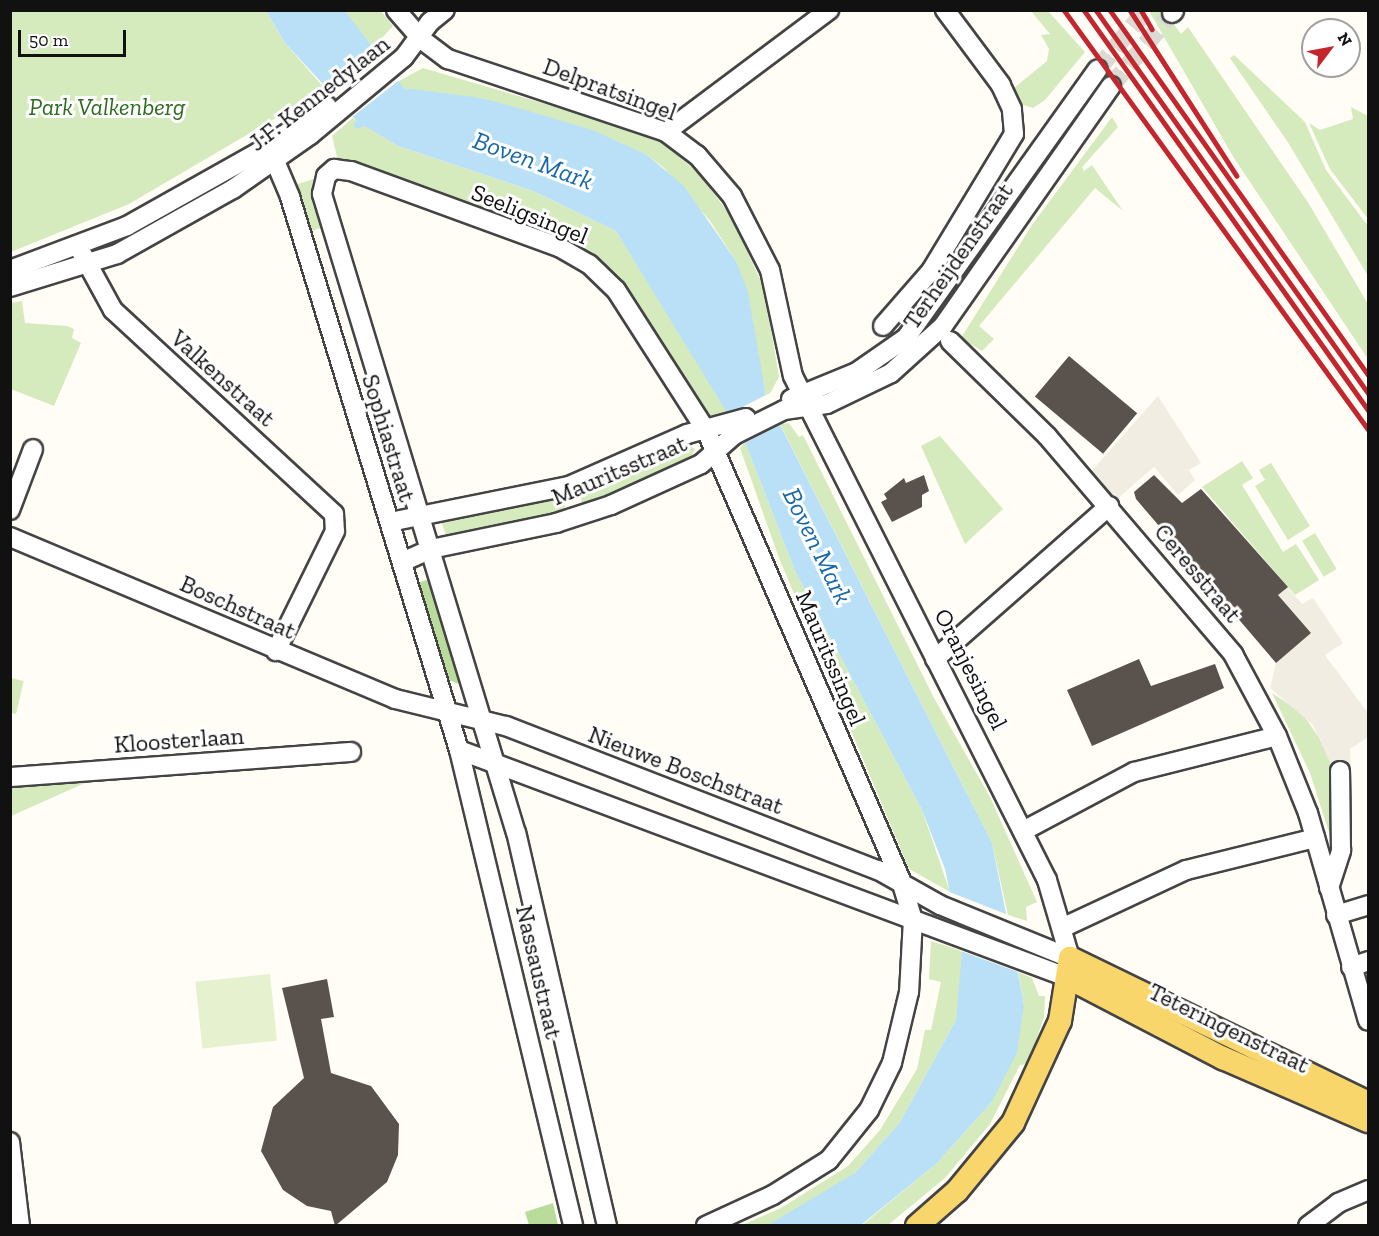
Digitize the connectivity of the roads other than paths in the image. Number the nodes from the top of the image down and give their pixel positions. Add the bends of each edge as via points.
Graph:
1 (396, 10) edge
2 (445, 10) edge
3 (829, 10) edge
4 (945, 10) edge
5 (421, 39) junction
6 (1098, 69) tunnel mouth
7 (1111, 86) tunnel mouth
8 (333, 109) junction
9 (666, 132) junction
10 (274, 161) junction
11 (329, 172) joint
12 (79, 248) junction
13 (86, 267) junction
14 (10, 270) edge
15 (10, 287) edge
16 (883, 326) dead end
17 (950, 340) dead end
18 (805, 400) junction
19 (706, 430) junction
20 (732, 430) junction
21 (33, 449) dead end
22 (715, 451) junction
23 (569, 486) junction
24 (1109, 506) junction
25 (10, 510) edge
26 (421, 515) junction
27 (579, 516) junction
28 (390, 522) junction
29 (10, 537) edge
30 (432, 549) junction
31 (402, 562) junction
32 (276, 651) junction
33 (935, 659) junction
34 (448, 712) junction
35 (483, 719) junction
36 (454, 731) joint
37 (1277, 736) junction
38 (489, 741) joint
39 (459, 750) junction
40 (351, 752) dead end
41 (496, 762) junction
42 (1340, 771) dead end
43 (10, 777) edge
44 (1023, 831) junction
45 (1316, 838) junction
46 (903, 884) junction
47 (1329, 888) junction
48 (1368, 905) edge
49 (1336, 915) junction
50 (913, 919) junction
51 (1064, 927) junction
52 (1368, 961) edge
53 (1069, 968) junction
54 (1351, 968) junction
55 (1368, 1021) edge
56 (1368, 1102) edge
57 (1368, 1122) edge
58 (10, 1142) edge
59 (1368, 1190) edge
60 (20, 1226) edge
61 (573, 1226) edge
62 (607, 1226) edge
63 (706, 1226) edge
64 (917, 1226) edge
65 (1308, 1226) edge

1 - 5 street, Delpratsingel
2 - 5 street via 430,21
3 - 9 street
4 - 16 street, Terheijdenstraat via 1001,85 1015,126 1004,156 905,304
5 - 8 street, J.F. Kennedylaan
5 - 9 street, Delpratsingel via 454,61
6 - 18 street, Terheijdenstraat via 906,338 857,372
7 - 18 street, Terheijdenstraat via 929,342 878,380 827,404
8 - 10 street, J.F. Kennedylaan
8 - 12 street, J.F. Kennedylaan via 250,158
9 - 18 street, Delpratsingel via 709,168 755,235 773,278 793,376
10 - 13 street, J.F. Kennedylaan via 135,245
10 - 28 street, Sophiastraat via 290,197
11 - 19 street, Seeligsingel via 351,171 559,247 585,261 620,295
11 - 26 street, Sophiastraat via 322,194
12 - 13 street, Valkenstraat
12 - 14 street, J.F. Kennedylaan
13 - 15 street, J.F. Kennedylaan
13 - 32 street, Valkenstraat via 113,310 327,504 336,518 333,535
17 - 24 street, Ceresstraat via 1009,395
18 - 20 street, Mauritsstraat via 782,406
18 - 33 street, Oranjesingel
19 - 20 street, Mauritsstraat
19 - 22 street, Seeligsingel
19 - 23 street, Mauritsstraat
20 - 22 street, Mauritsstraat
21 - 25 street
22 - 27 street, Mauritsstraat via 700,464
22 - 46 street, Mauritssingel
23 - 26 street, Mauritsstraat
23 - 27 street
24 - 33 street
24 - 37 street, Ceresstraat via 1220,635
26 - 28 street, Mauritsstraat
26 - 30 street, Sophiastraat
27 - 30 street, Mauritsstraat
28 - 31 street, Sophiastraat
29 - 32 street, Boschstraat
30 - 31 street, Mauritsstraat
30 - 35 street, Sophiastraat
31 - 34 street, Sophiastraat
32 - 34 street, Boschstraat via 410,705
33 - 44 street, Oranjesingel
34 - 35 street, Nieuwe Boschstraat
34 - 36 street, Sophiastraat
35 - 38 street, Sophiastraat
35 - 46 street, Nieuwe Boschstraat via 878,870
36 - 39 street, Nassaustraat
37 - 44 street via 1134,772
37 - 45 street, Ceresstraat
38 - 41 street, Nassaustraat
39 - 41 street
39 - 61 street, Nassaustraat
40 - 43 street, Kloosterlaan
41 - 50 street via 869,907
41 - 62 street, Nassaustraat
42 - 47 street via 1341,850
44 - 51 street, Oranjesingel
45 - 47 street, Ceresstraat
45 - 51 street via 1186,870
46 - 50 street
46 - 53 street, Nieuwe Boschstraat via 940,905 1022,938
47 - 49 street, Ceresstraat
48 - 49 street
49 - 54 street, Ceresstraat
50 - 53 street via 1023,960
50 - 63 street via 909,992 899,1038 887,1074 861,1123 837,1152 811,1172 756,1204
51 - 53 street, Oranjesingel
52 - 54 street
53 - 56 main road, Teteringenstraat
53 - 57 main road, Teteringenstraat via 1223,1058
53 - 64 main road via 1048,1054 1013,1123 957,1191
54 - 55 street, Ceresstraat
58 - 60 street
59 - 65 street via 1338,1203

